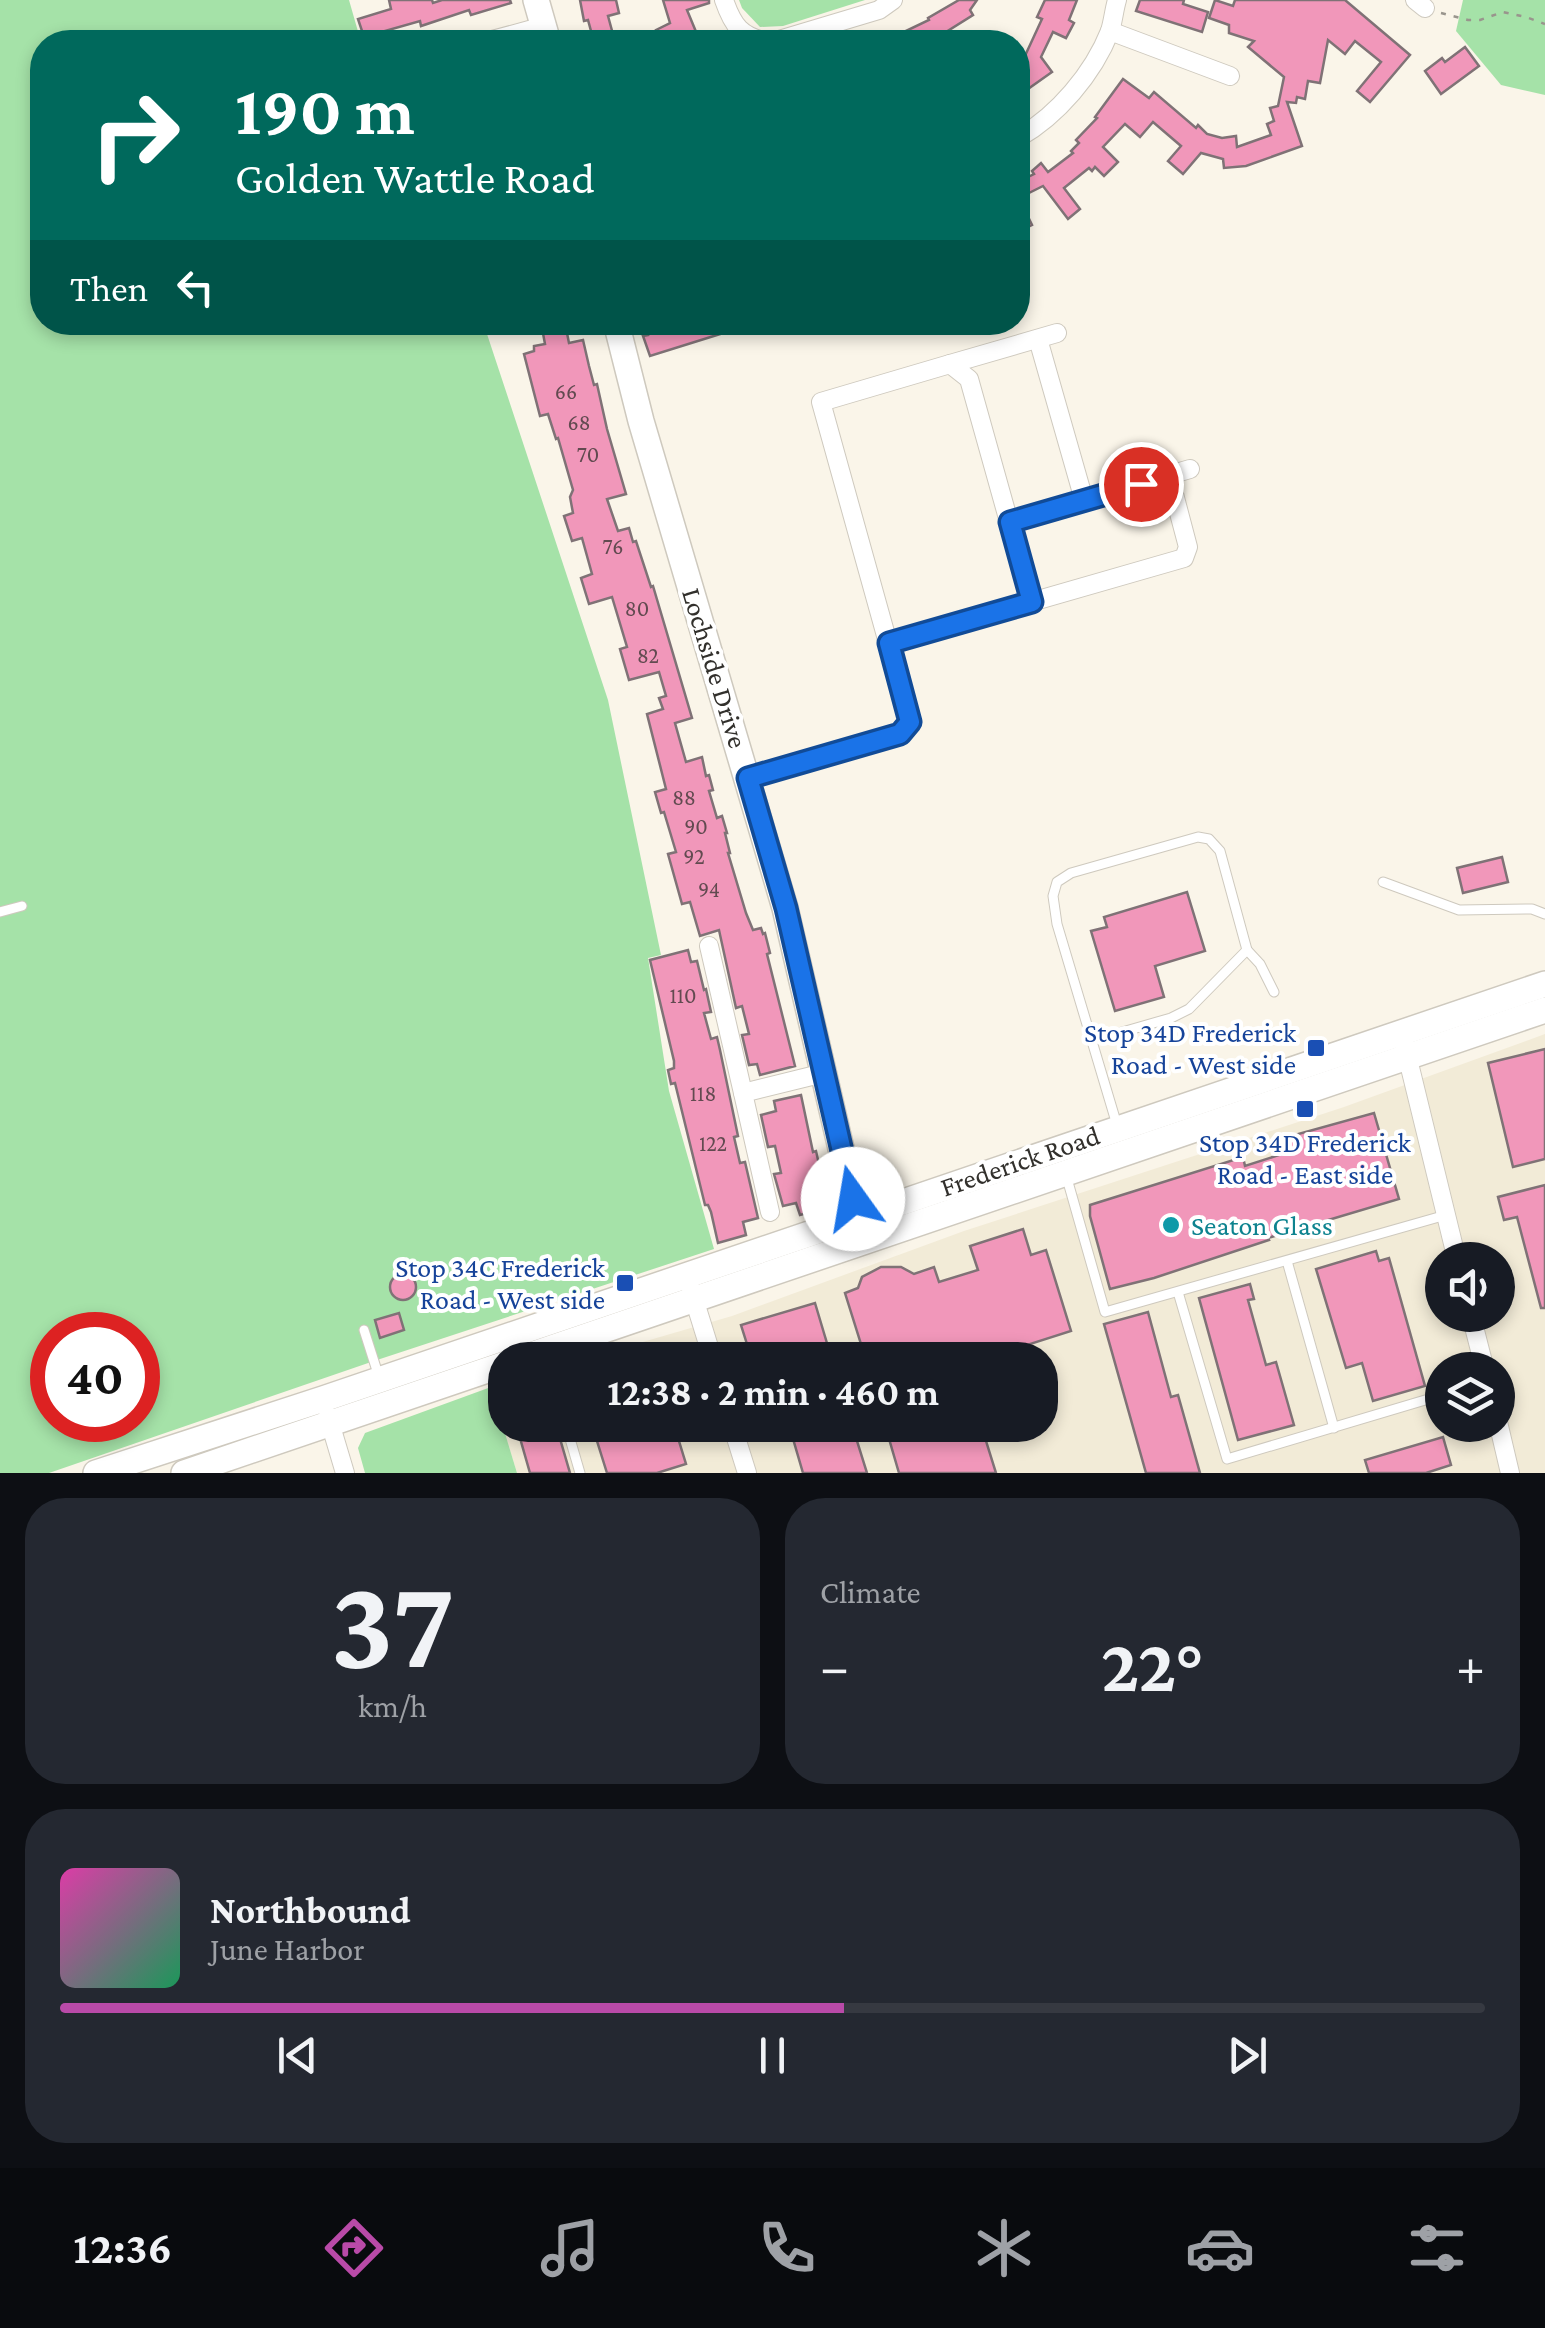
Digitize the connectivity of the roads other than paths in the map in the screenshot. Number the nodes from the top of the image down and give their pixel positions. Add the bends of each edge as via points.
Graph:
1 (536, 0) edge
2 (724, 0) edge
3 (893, 0) edge
4 (1117, 0) edge
5 (545, 30) edge
6 (740, 30) edge
7 (811, 30) edge
8 (1110, 30) junction
9 (1230, 76) dead end
10 (1030, 131) edge
11 (1058, 333) dead end
12 (619, 335) edge
13 (1038, 339) junction
14 (950, 364) junction
15 (1190, 470) dead end
16 (1169, 475) junction
17 (1084, 500) junction
18 (1010, 522) junction
19 (1032, 602) junction
20 (889, 643) junction
21 (748, 778) junction
22 (1382, 882) dead end
23 (22, 906) dead end
24 (0, 912) edge
25 (1545, 914) edge
26 (709, 946) dead end
27 (1247, 950) junction
28 (1545, 984) edge
29 (1274, 992) dead end
30 (1545, 1010) edge
31 (1091, 1041) junction
32 (1404, 1044) junction
33 (824, 1073) junction
34 (743, 1093) junction
35 (1118, 1128) junction
36 (1066, 1172) junction
37 (770, 1212) dead end
38 (1446, 1216) junction
39 (860, 1228) junction
40 (1453, 1242) edge
41 (1287, 1260) junction
42 (690, 1287) junction
43 (1178, 1292) junction
44 (364, 1330) dead end
45 (572, 1342) edge
46 (707, 1342) edge
47 (488, 1368) edge
48 (380, 1380) junction
49 (1425, 1400) edge
50 (326, 1411) junction
51 (1334, 1428) junction
52 (571, 1442) edge
53 (737, 1442) edge
54 (1503, 1442) edge
55 (96, 1473) edge
56 (184, 1473) edge
57 (344, 1473) edge
58 (580, 1473) edge
59 (747, 1473) edge
60 (1510, 1473) edge

1 - 5 main road
2 - 6 street
3 - 7 street
4 - 8 street
8 - 9 street
8 - 10 street via 1066,100
11 - 13 street
12 - 21 main road, Lochside Drive
13 - 14 street
13 - 17 street
14 - 18 street via 968,378
14 - 20 street via 821,402
15 - 16 street
16 - 17 street
16 - 19 street via 1188,548 1184,558
17 - 18 street
18 - 19 street
19 - 20 street
20 - 21 street via 910,722 900,734
21 - 33 main road, Lochside Drive
22 - 25 lane via 1459,910
23 - 24 lane
26 - 34 street
27 - 29 lane
27 - 31 lane via 1189,1009
27 - 31 lane via 1220,852 1209,840 1198,837 1070,873 1057,882 1053,896
28 - 32 main road, Frederick Road
30 - 32 main road, Frederick Road
31 - 35 lane
32 - 35 main road, Frederick Road
32 - 36 main road, Frederick Road
32 - 38 street
33 - 34 street
33 - 39 main road, Lochside Drive
34 - 37 street
35 - 39 main road, Frederick Road
36 - 39 main road, Frederick Road
36 - 43 lane via 1105,1312
38 - 40 street
38 - 41 lane
39 - 42 main road, Frederick Road
41 - 43 lane
41 - 51 lane
42 - 45 main road, Frederick Road
42 - 46 street
42 - 48 main road, Frederick Road
43 - 51 lane via 1227,1459
44 - 48 lane
47 - 50 main road, Frederick Road
48 - 50 main road, Frederick Road
49 - 51 lane
50 - 55 main road, Frederick Road
50 - 56 main road, Frederick Road
50 - 57 street
52 - 58 lane
53 - 59 street
54 - 60 street

